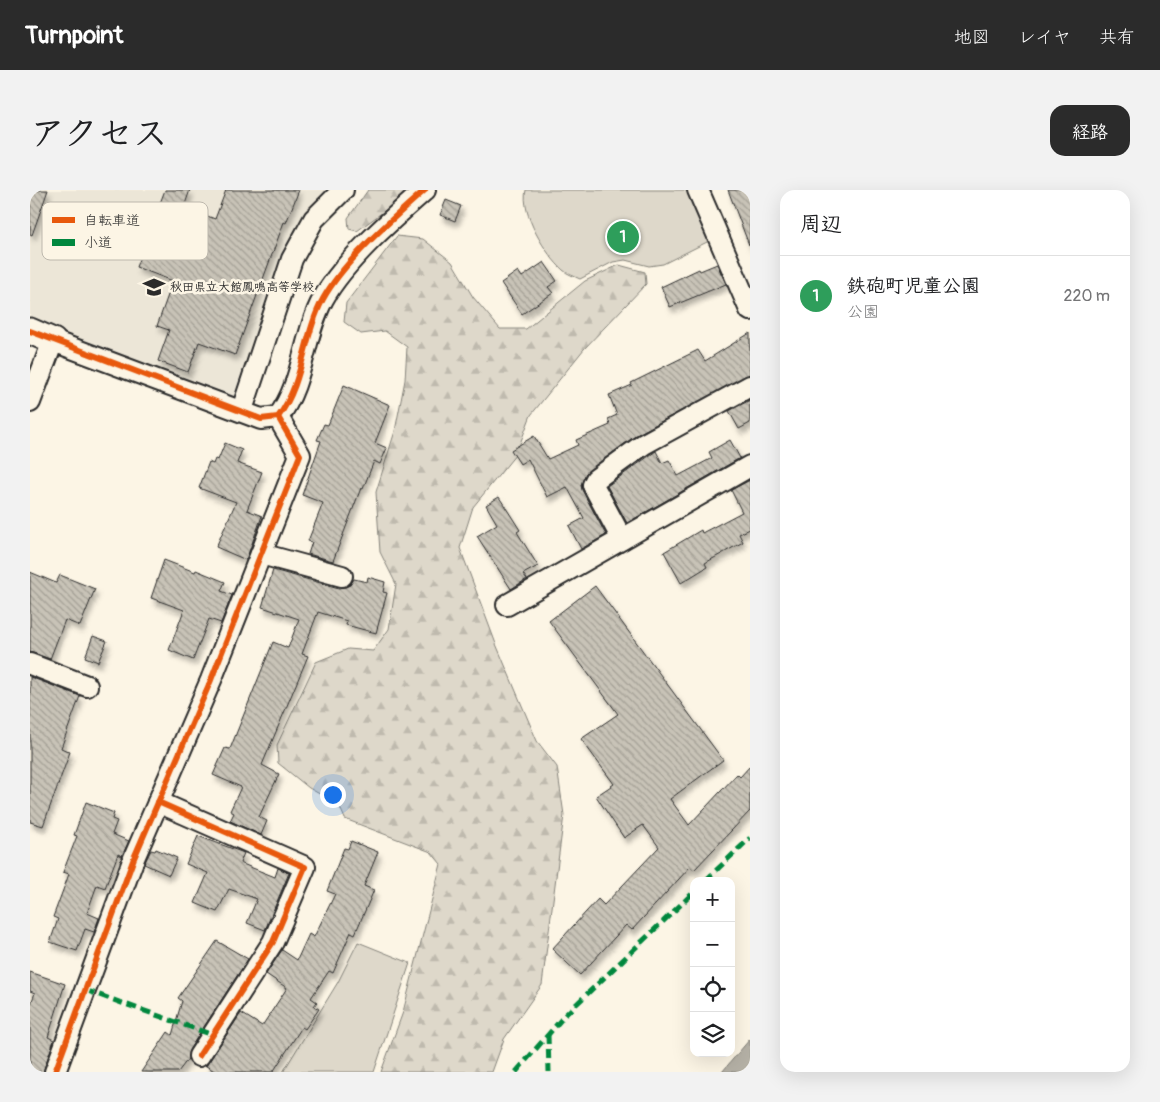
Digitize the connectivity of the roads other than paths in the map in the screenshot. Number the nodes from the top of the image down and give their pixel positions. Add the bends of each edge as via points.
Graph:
1 (342, 190) edge
2 (424, 190) edge
3 (698, 190) edge
4 (750, 308) edge
5 (30, 332) edge
6 (53, 342) junction
7 (750, 386) edge
8 (30, 402) edge
9 (242, 410) junction
10 (278, 417) junction
11 (750, 466) edge
12 (622, 539) junction
13 (260, 554) junction
14 (342, 576) dead end
15 (507, 605) dead end
16 (30, 664) edge
17 (87, 686) dead end
18 (158, 802) junction
19 (200, 1056) dead end
20 (55, 1072) edge

1 - 9 street via 314,219 292,259
2 - 10 street via 390,220 323,299 310,330 289,402
3 - 4 street
5 - 6 street
6 - 8 street
6 - 9 street
7 - 12 street via 644,444 596,479 593,485
9 - 10 street via 261,419
10 - 13 street via 300,455
11 - 12 street
12 - 15 street
13 - 14 street
13 - 18 street via 211,680
16 - 17 street
18 - 19 street via 305,868 273,942
18 - 20 street

